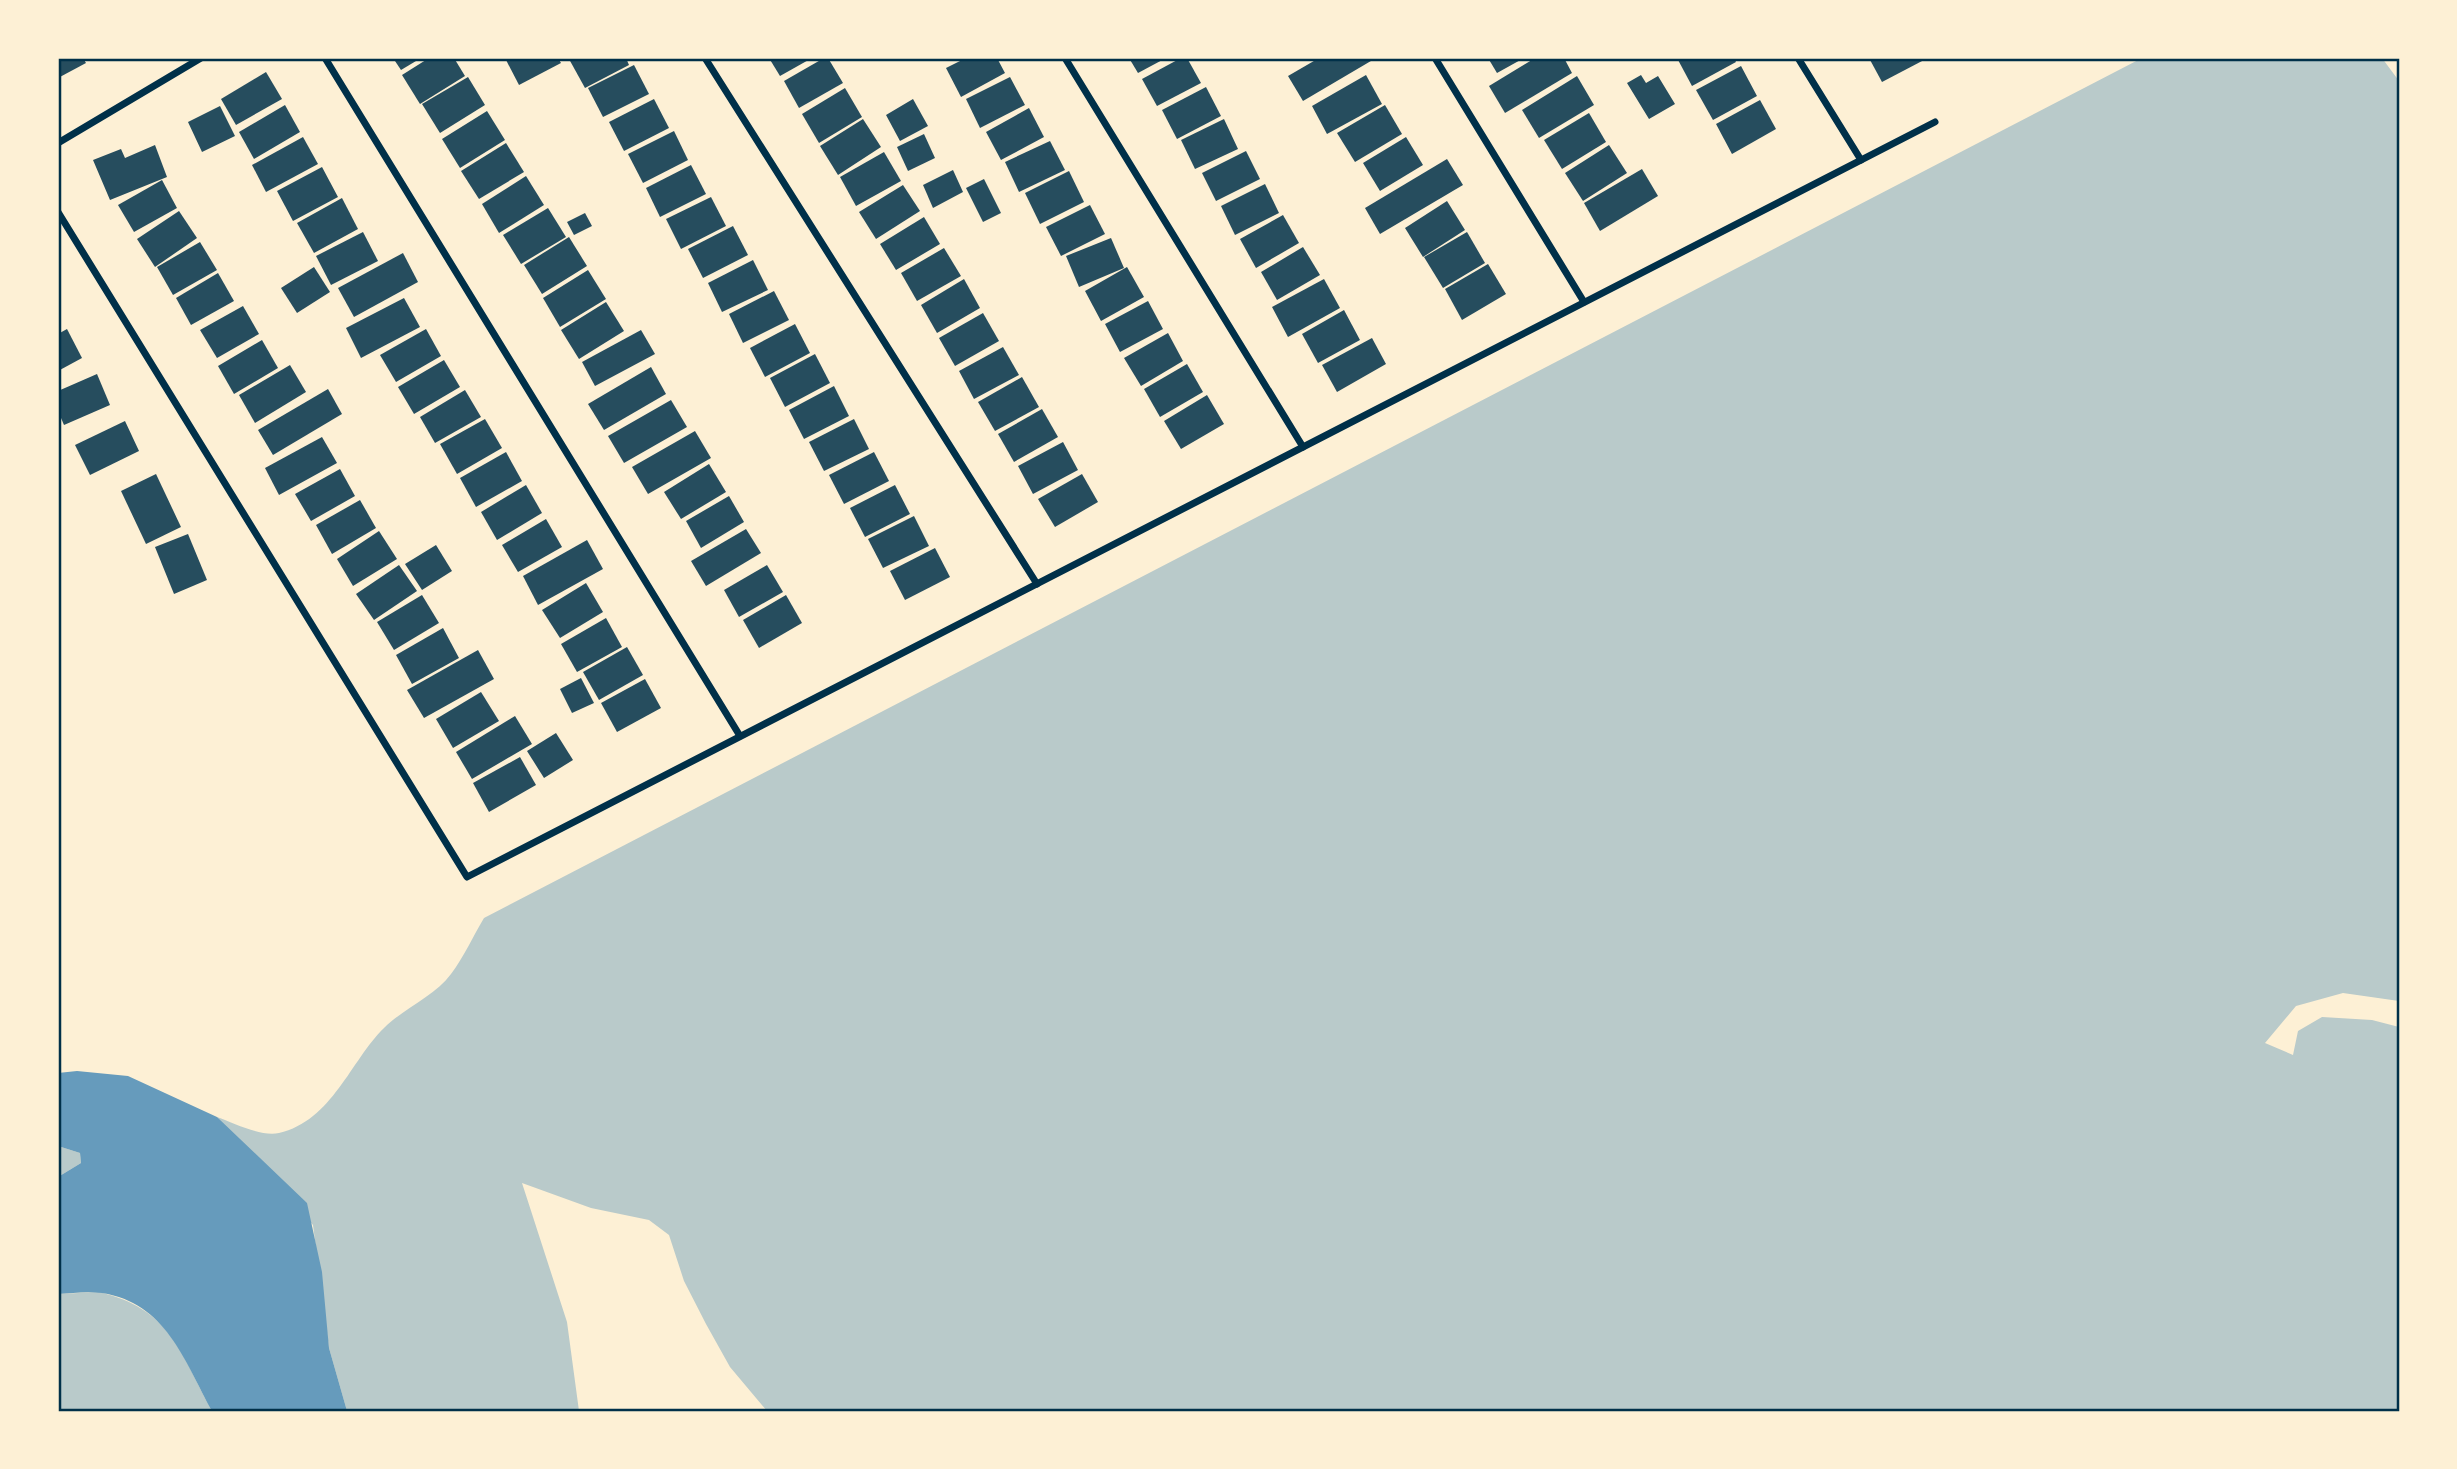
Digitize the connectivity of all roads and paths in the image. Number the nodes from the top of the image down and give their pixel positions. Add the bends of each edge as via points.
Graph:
1 (201, 58) edge
2 (325, 58) edge
3 (705, 58) edge
4 (1065, 58) edge
5 (1435, 58) edge
6 (1798, 58) edge
7 (1935, 122) dead end
8 (58, 143) edge
9 (1861, 160) junction
10 (58, 212) edge
11 (1584, 302) junction
12 (1303, 447) junction
13 (1037, 584) junction
14 (740, 736) junction

1 - 8 street
2 - 14 street
3 - 13 street
4 - 12 street
5 - 11 street
6 - 9 street
7 - 9 street
9 - 11 street
10 - 14 street via 467,877
11 - 12 street
12 - 13 street
13 - 14 street

